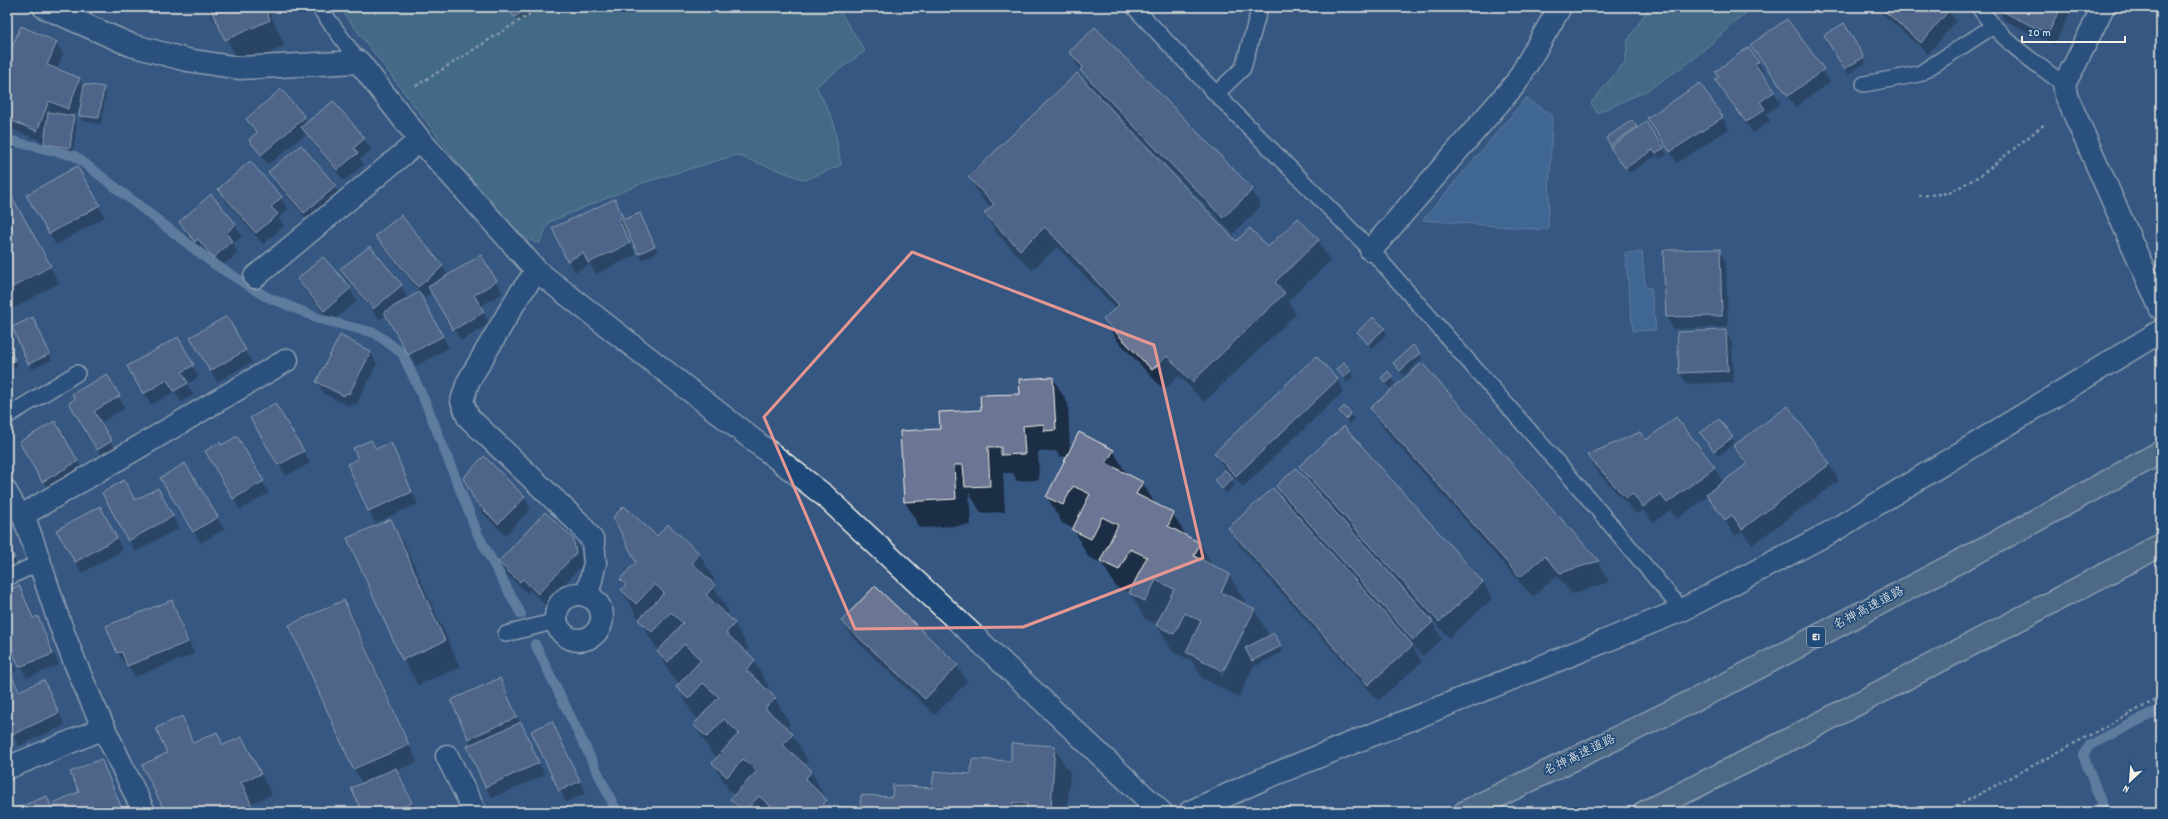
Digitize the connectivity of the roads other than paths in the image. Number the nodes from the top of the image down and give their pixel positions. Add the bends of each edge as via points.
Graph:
1 (44, 7) edge
2 (318, 7) edge
3 (1134, 7) edge
4 (1260, 7) edge
5 (1560, 7) edge
6 (1979, 7) edge
7 (2103, 7) edge
8 (1992, 27) junction
9 (359, 62) junction
10 (1864, 84) dead end
11 (2064, 84) junction
12 (1216, 94) junction
13 (420, 140) junction
14 (1371, 250) junction
15 (537, 271) junction
16 (255, 277) dead end
17 (2161, 309) edge
18 (2161, 331) edge
19 (287, 360) dead end
20 (77, 373) dead end
21 (7, 416) edge
22 (2161, 452) edge
23 (7, 487) edge
24 (23, 515) junction
25 (2161, 545) edge
26 (41, 562) junction
27 (7, 578) edge
28 (587, 596) junction
29 (1682, 610) junction
30 (556, 622) junction
31 (506, 634) dead end
32 (104, 728) junction
33 (447, 756) dead end
34 (7, 768) edge
35 (144, 812) edge
36 (476, 812) edge
37 (1161, 812) edge
38 (1190, 812) edge
39 (1465, 812) edge
40 (1645, 812) edge

1 - 9 street via 131,45 187,60 239,68
2 - 9 lane
3 - 12 lane
4 - 12 lane via 1243,68
5 - 14 street via 1516,83
6 - 8 lane
7 - 11 street
8 - 10 lane via 1919,74
8 - 11 lane
9 - 13 street
11 - 17 street via 2070,109
12 - 14 lane
13 - 15 street
13 - 16 street
14 - 29 lane via 1584,493
15 - 28 street via 518,295 468,382 462,401 468,417 580,524 593,541 595,563
15 - 37 street via 825,496
18 - 29 street via 1832,532
19 - 24 street
20 - 21 lane
22 - 39 highway, 名神高速道路 / E1 via 1721,687
23 - 24 lane
24 - 26 street
25 - 40 highway via 1768,751
26 - 27 lane
26 - 32 street via 63,632
28 - 30 street via 574,595 561,602 557,608
28 - 30 street via 598,604 602,617 594,636 574,641 562,633
29 - 38 street via 1272,775
30 - 31 lane
32 - 34 street
32 - 35 street
33 - 36 street

